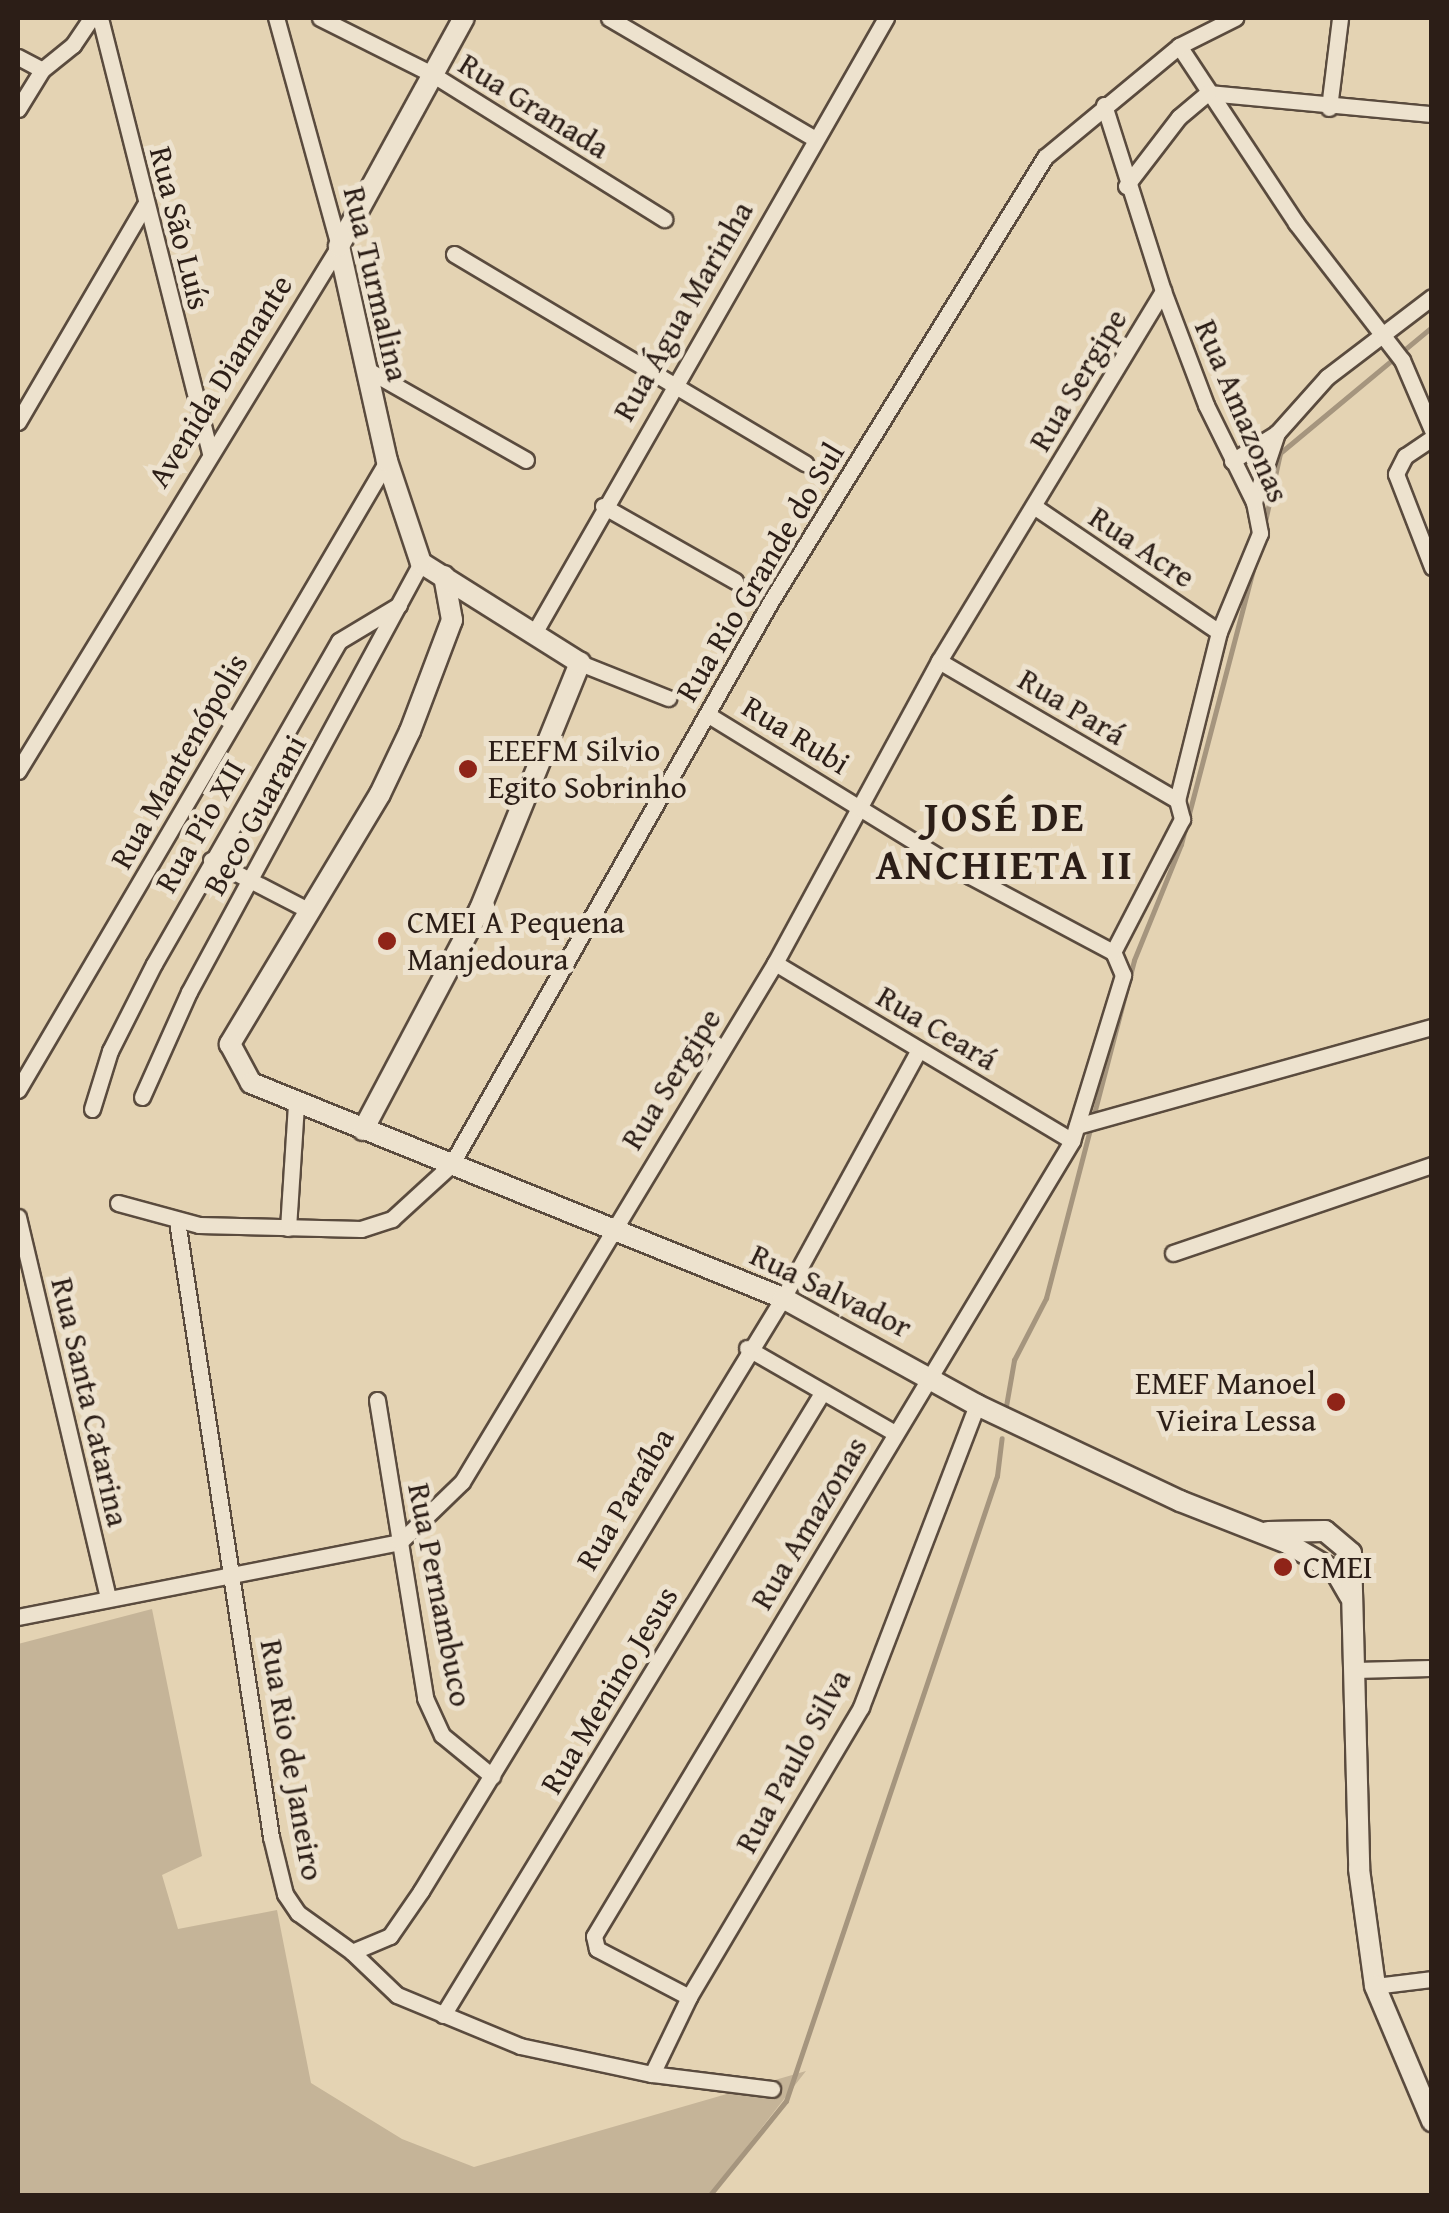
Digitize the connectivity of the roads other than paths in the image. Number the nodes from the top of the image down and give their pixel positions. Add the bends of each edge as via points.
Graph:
1 (91, 18) edge
2 (100, 18) edge
3 (276, 18) edge
4 (320, 18) edge
5 (464, 18) edge
6 (609, 18) edge
7 (885, 18) edge
8 (1235, 18) edge
9 (1340, 18) edge
10 (1179, 46) junction
11 (18, 57) edge
12 (42, 70) junction
13 (432, 74) junction
14 (1208, 93) junction
15 (1104, 105) junction
16 (18, 108) edge
17 (1328, 108) junction
18 (1432, 114) edge
19 (815, 139) junction
20 (1126, 186) junction
21 (145, 204) junction
22 (664, 218) dead end
23 (339, 246) junction
24 (454, 254) dead end
25 (1163, 291) junction
26 (1432, 297) edge
27 (1385, 341) junction
28 (366, 368) junction
29 (674, 380) junction
30 (18, 422) edge
31 (1432, 430) edge
32 (1277, 434) junction
33 (1432, 438) edge
34 (210, 452) junction
35 (526, 460) dead end
36 (387, 461) junction
37 (1232, 461) junction
38 (805, 463) dead end
39 (1254, 502) junction
40 (602, 506) junction
41 (1035, 507) junction
42 (421, 563) junction
43 (1432, 567) edge
44 (444, 576) junction
45 (736, 581) dead end
46 (400, 604) junction
47 (486, 605) junction
48 (452, 620) junction
49 (1219, 632) junction
50 (533, 635) junction
51 (939, 660) junction
52 (580, 662) junction
53 (668, 698) dead end
54 (708, 715) junction
55 (18, 771) edge
56 (1177, 800) junction
57 (857, 808) junction
58 (211, 860) junction
59 (250, 880) junction
60 (306, 908) junction
61 (1113, 952) junction
62 (775, 963) junction
63 (1432, 1027) edge
64 (919, 1050) junction
65 (18, 1090) edge
66 (142, 1097) dead end
67 (296, 1104) junction
68 (92, 1109) dead end
69 (363, 1130) junction
70 (1077, 1132) junction
71 (451, 1166) junction
72 (1432, 1166) edge
73 (118, 1203) dead end
74 (18, 1217) edge
75 (177, 1220) junction
76 (613, 1226) junction
77 (288, 1228) junction
78 (1173, 1253) dead end
79 (784, 1298) junction
80 (748, 1348) junction
81 (929, 1374) junction
82 (822, 1394) junction
83 (377, 1400) dead end
84 (976, 1406) junction
85 (895, 1433) junction
86 (1260, 1532) junction
87 (400, 1542) junction
88 (231, 1573) junction
89 (1350, 1596) junction
90 (108, 1600) junction
91 (18, 1617) edge
92 (1432, 1668) edge
93 (1353, 1670) junction
94 (492, 1776) junction
95 (352, 1952) junction
96 (1432, 1979) edge
97 (1374, 1986) junction
98 (689, 1997) junction
99 (443, 2014) junction
100 (652, 2074) junction
101 (772, 2089) dead end
102 (1431, 2120) edge

1 - 12 street
2 - 21 street, Rua São Luís
3 - 23 street, Rua Turmalina
4 - 13 street, Rua Granada
5 - 13 street, Avenida Diamante
6 - 19 street
7 - 19 street, Rua Água Marinha
8 - 10 street, Rua Rio Grande do Sul
9 - 17 street
10 - 14 street
10 - 15 street, Rua Rio Grande do Sul
11 - 12 street
12 - 16 street
13 - 22 street, Rua Granada
13 - 23 street, Avenida Diamante
14 - 17 street
14 - 20 street via 1179,117
14 - 27 street
15 - 20 street, Rua Amazonas
15 - 54 street, Rua Rio Grande do Sul via 1045,157
17 - 18 street
19 - 29 street, Rua Água Marinha
20 - 25 street, Rua Amazonas
21 - 30 street
21 - 34 street, Rua São Luís
23 - 28 street, Rua Turmalina
23 - 34 street, Avenida Diamante
24 - 29 street
25 - 37 street, Rua Amazonas
25 - 41 street, Rua Sergipe
26 - 27 street
27 - 31 street via 1402,360
27 - 32 street via 1327,376
28 - 35 street
28 - 36 street, Rua Turmalina
29 - 38 street
29 - 40 street, Rua Água Marinha
32 - 37 street
32 - 39 street
33 - 43 street via 1405,456 1398,488
34 - 55 street, Avenida Diamante
36 - 42 street, Rua Turmalina
36 - 65 street, Rua Mantenópolis
37 - 39 street, Rua Amazonas
39 - 49 street, Rua Amazonas via 1260,533
40 - 45 street
40 - 50 street, Rua Água Marinha
41 - 49 street, Rua Acre
41 - 51 street, Rua Sergipe
42 - 44 street
42 - 46 street, Beco Guarani
44 - 47 street
44 - 48 street
46 - 58 street, Rua Pio XII via 339,641
46 - 59 street, Beco Guarani
47 - 48 street
47 - 50 street
48 - 60 street via 380,794
49 - 56 street, Rua Amazonas
50 - 52 street
51 - 56 street, Rua Pará
51 - 57 street, Rua Sergipe
52 - 53 street
52 - 69 street via 480,909
54 - 57 street, Rua Rubi
54 - 71 street, Rua Rio Grande do Sul
56 - 61 street, Rua Amazonas via 1182,819
57 - 61 street, Rua Rubi
57 - 62 street, Rua Sergipe
58 - 59 street
58 - 68 street, Rua Pio XII via 110,1051
59 - 60 street
59 - 66 street, Beco Guarani
60 - 67 street, Rua Salvador via 230,1044 252,1083
61 - 70 street, Rua Amazonas via 1123,974
62 - 64 street, Rua Ceará
62 - 76 street, Rua Sergipe
63 - 70 street
64 - 70 street, Rua Ceará
64 - 79 street, Rua Paraíba
67 - 69 street, Rua Salvador
67 - 77 street
69 - 71 street, Rua Salvador
70 - 81 street, Rua Amazonas
71 - 76 street, Rua Salvador
71 - 77 street via 377,1227
72 - 78 street
73 - 75 street
74 - 90 street, Rua Santa Catarina
75 - 77 street
75 - 88 street, Rua Rio de Janeiro
76 - 79 street, Rua Salvador
76 - 87 street, Rua Sergipe via 462,1482
79 - 80 street, Rua Paraíba
79 - 81 street, Rua Salvador
80 - 82 street
80 - 94 street, Rua Paraíba
81 - 84 street, Rua Salvador
81 - 85 street, Rua Amazonas
82 - 85 street
82 - 99 street, Rua Menino Jesus
83 - 87 street, Rua Pernambuco
84 - 86 street, Rua Salvador
84 - 98 street, Rua Paulo Silva via 861,1707
85 - 98 street, Rua Amazonas via 594,1936 598,1950
86 - 89 street, Rua Salvador via 1325,1564
86 - 89 street, Rua Salvador via 1325,1531 1345,1542
87 - 88 street
87 - 94 street, Rua Pernambuco via 432,1721
88 - 90 street
88 - 95 street, Rua Rio de Janeiro via 285,1894 298,1913
89 - 93 street, Rua Salvador
90 - 91 street
92 - 93 street
93 - 97 street, Rua Salvador via 1360,1869
94 - 95 street, Rua Paraíba via 390,1936
95 - 99 street, Rua Rio de Janeiro via 397,1996
96 - 97 street
97 - 102 street, Rua Salvador
98 - 100 street, Rua Paulo Silva
99 - 100 street, Rua Rio de Janeiro via 520,2046
100 - 101 street, Rua Rio de Janeiro

